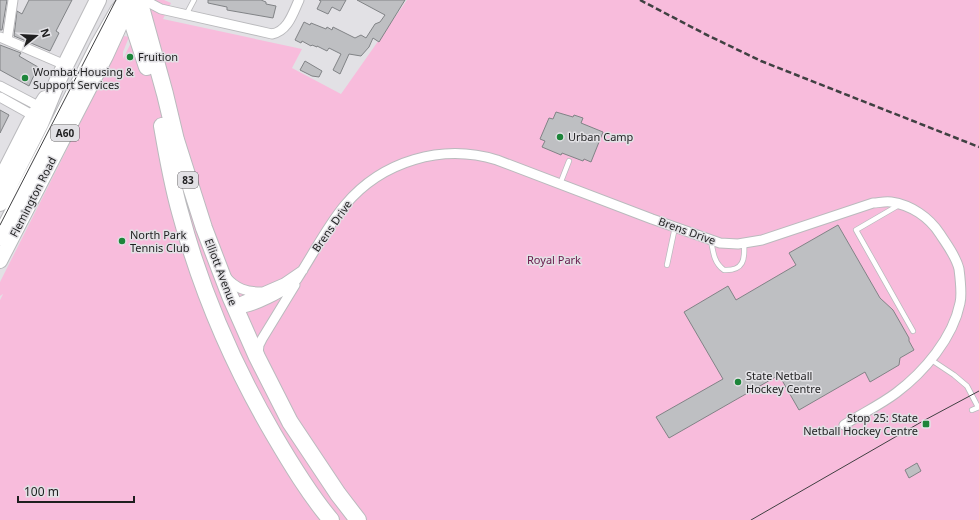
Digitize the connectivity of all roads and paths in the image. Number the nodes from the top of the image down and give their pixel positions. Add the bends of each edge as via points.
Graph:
1 (13, 0) edge
2 (98, 0) edge
3 (144, 0) edge
4 (194, 0) edge
5 (293, 0) edge
6 (300, 0) edge
7 (129, 1) edge
8 (186, 15) junction
9 (273, 31) junction
10 (3, 38) edge
11 (65, 65) junction
12 (58, 80) junction
13 (0, 86) edge
14 (0, 97) edge
15 (37, 111) junction
16 (569, 161) dead end
17 (0, 180) edge
18 (560, 184) junction
19 (0, 203) edge
20 (900, 204) junction
21 (675, 227) junction
22 (0, 237) edge
23 (711, 240) junction
24 (744, 244) junction
25 (212, 249) junction
26 (0, 261) edge
27 (667, 265) dead end
28 (302, 272) junction
29 (267, 291) junction
30 (235, 308) junction
31 (215, 316) junction
32 (913, 331) dead end
33 (257, 357) junction
34 (930, 359) junction
35 (979, 407) edge
36 (972, 410) dead end
37 (844, 424) dead end
38 (331, 520) edge
39 (358, 520) edge

1 - 10 street
2 - 11 highway, A60
3 - 8 street via 159,9
4 - 8 lane
5 - 9 street
6 - 9 street via 285,27 281,31
7 - 22 highway, Flemington Road / A60 via 118,12 98,46
7 - 25 highway, Elliott Avenue / 83 via 165,94 176,140
7 - 26 main road, Flemington Road / A60 via 106,56
7 - 31 highway, Elliott Avenue / 83 via 156,99 179,211
8 - 9 street via 256,30
10 - 11 street
11 - 12 highway, A60
12 - 15 main road, A60
12 - 19 highway, A60 via 40,124
13 - 15 street
14 - 15 street
15 - 17 main road, A60
16 - 18 lane
18 - 21 street, Brens Drive
18 - 28 street, Brens Drive via 478,155 441,154 408,161 378,176 353,196 338,214
20 - 24 street, Brens Drive via 890,201 872,203 792,231
20 - 32 lane via 856,230
20 - 34 street, Brens Drive via 911,207 938,230 959,269 961,301 957,314 942,343
21 - 23 street, Brens Drive
21 - 27 lane
23 - 24 street, Brens Drive
23 - 24 lane via 714,257 718,266 724,270 740,266 745,259
25 - 29 street via 233,285 246,291
25 - 30 highway, Elliott Avenue / 83
28 - 29 street, Brens Drive
28 - 30 street, Brens Drive via 293,284 282,292 243,309
28 - 33 street via 262,339
29 - 30 street, Brens Drive via 240,302
30 - 31 highway
30 - 33 highway, Elliott Avenue / 83
31 - 38 highway, Elliott Avenue / 83 via 253,400 293,467
33 - 39 highway, Elliott Avenue / 83 via 290,422
34 - 35 lane via 967,386
34 - 37 street, Brens Drive via 914,378 897,392
35 - 36 lane

